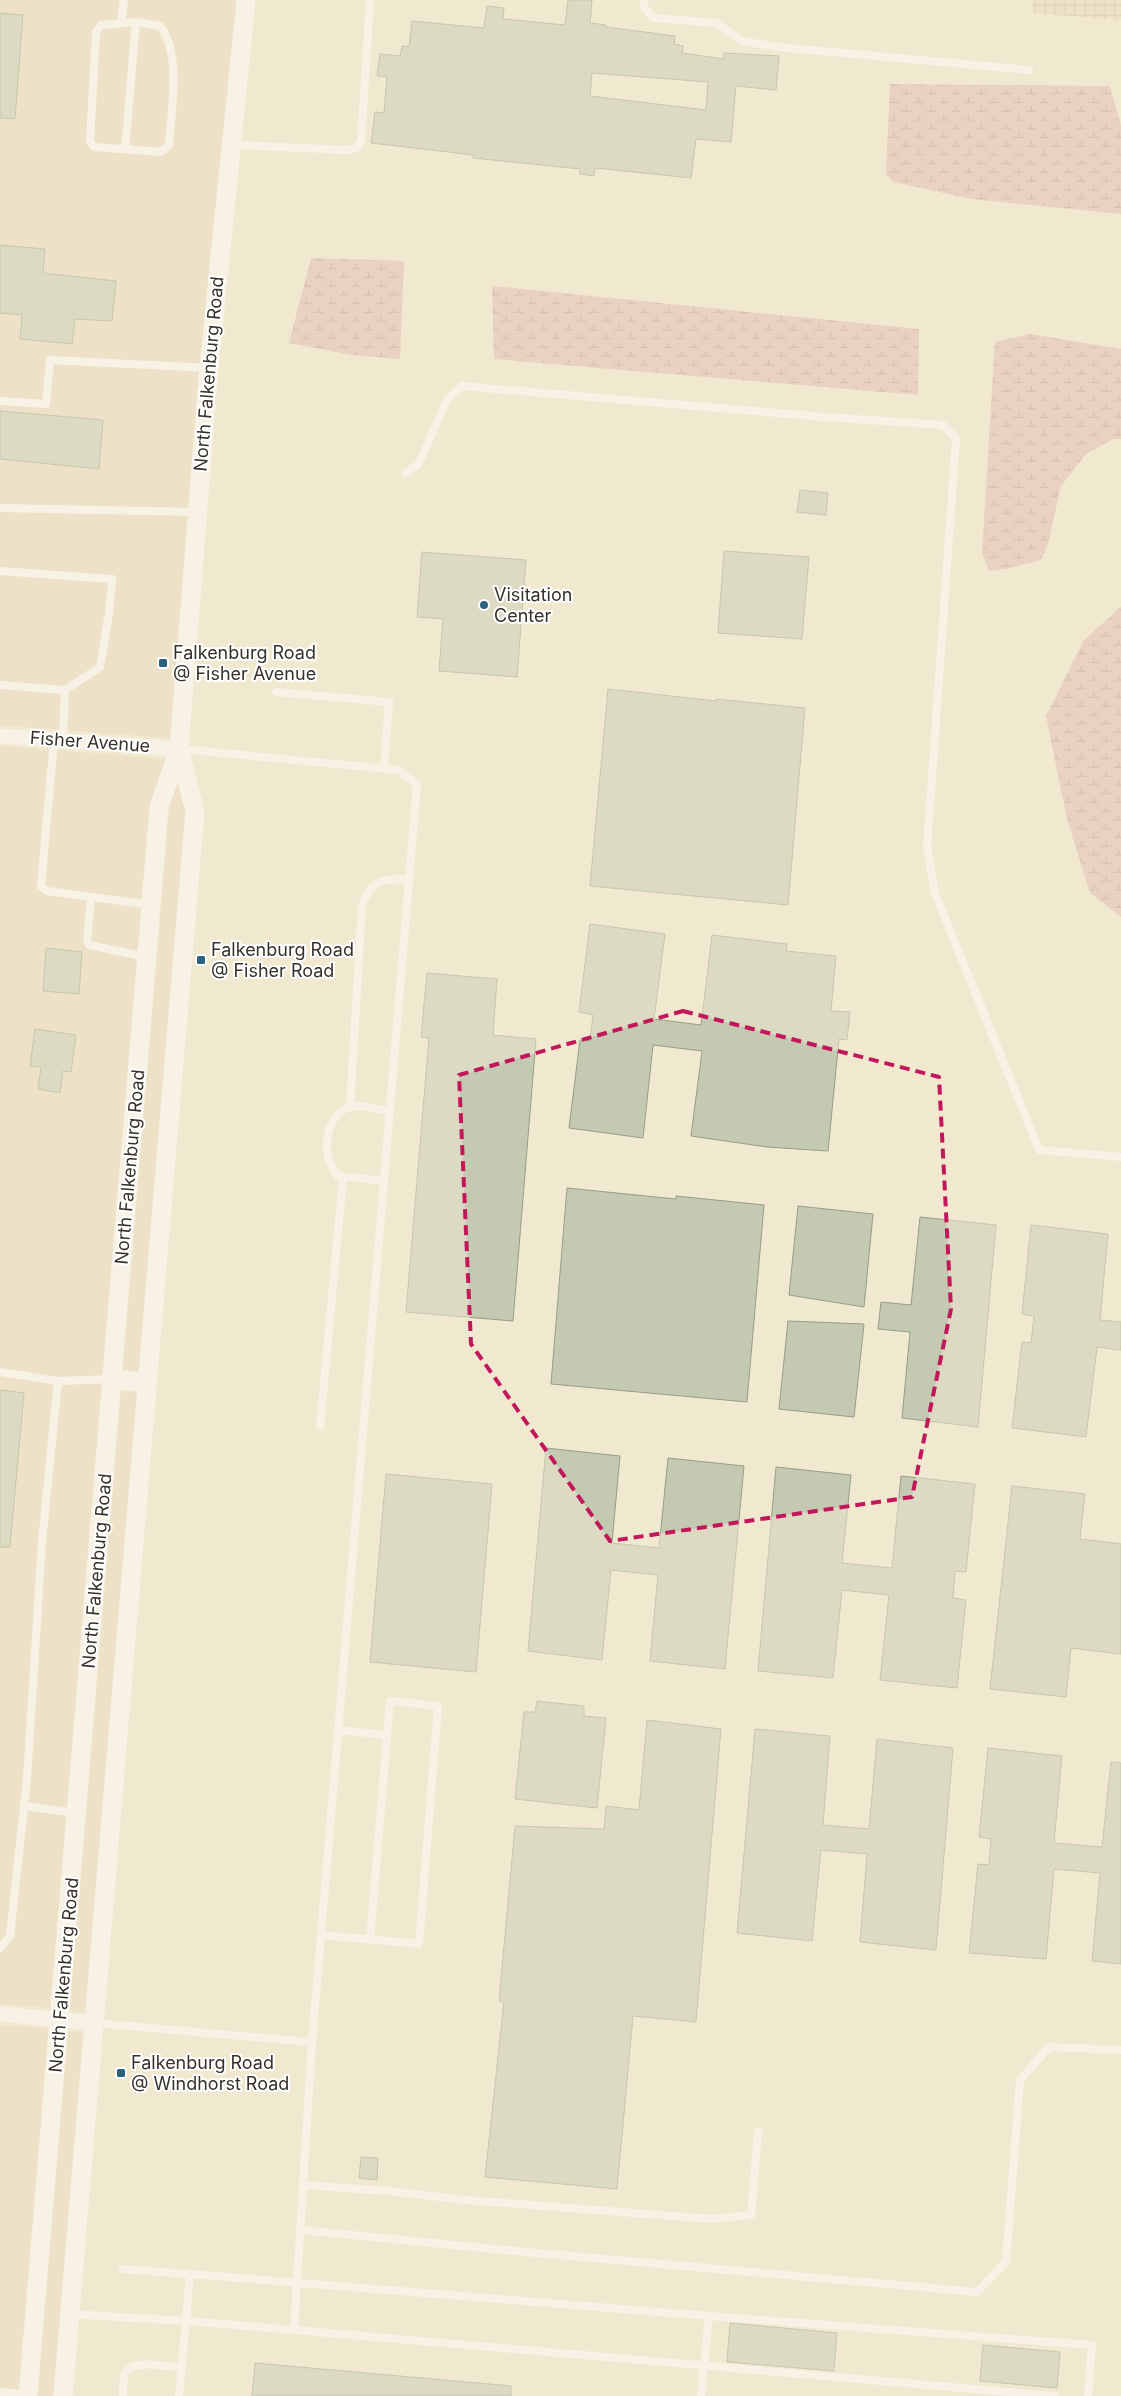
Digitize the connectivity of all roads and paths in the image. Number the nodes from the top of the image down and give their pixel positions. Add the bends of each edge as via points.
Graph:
1 (124, 0) edge
2 (246, 0) edge
3 (370, 0) edge
4 (644, 0) edge
5 (136, 22) junction
6 (120, 24) junction
7 (1029, 70) dead end
8 (231, 144) junction
9 (125, 149) junction
10 (208, 368) junction
11 (0, 401) edge
12 (406, 473) dead end
13 (0, 508) edge
14 (197, 512) junction
15 (0, 572) edge
16 (0, 685) edge
17 (65, 690) junction
18 (276, 692) dead end
19 (0, 736) edge
20 (58, 740) junction
21 (179, 749) junction
22 (384, 769) junction
23 (409, 879) junction
24 (91, 898) junction
25 (151, 905) junction
26 (147, 957) junction
27 (350, 1106) junction
28 (390, 1111) junction
29 (1121, 1157) edge
30 (343, 1177) junction
31 (384, 1181) junction
32 (0, 1372) edge
33 (113, 1379) junction
34 (58, 1381) junction
35 (147, 1383) junction
36 (320, 1427) dead end
37 (338, 1730) junction
38 (387, 1735) junction
39 (24, 1806) junction
40 (77, 1813) junction
41 (321, 1935) junction
42 (370, 1939) junction
43 (0, 1948) edge
44 (0, 2014) edge
45 (60, 2020) junction
46 (93, 2023) junction
47 (312, 2042) junction
48 (1121, 2050) edge
49 (758, 2132) dead end
50 (303, 2185) junction
51 (300, 2230) junction
52 (123, 2269) dead end
53 (190, 2274) junction
54 (297, 2283) junction
55 (70, 2314) junction
56 (709, 2316) junction
57 (186, 2321) junction
58 (294, 2330) junction
59 (703, 2366) junction
60 (182, 2368) junction
61 (0, 2392) edge
62 (28, 2396) edge
63 (63, 2396) edge
64 (123, 2396) edge
65 (179, 2396) edge
66 (701, 2396) edge
67 (1054, 2396) edge
68 (1088, 2396) edge

1 - 6 lane
2 - 8 street, North Falkenburg Road
3 - 8 lane via 360,142 356,148
4 - 7 lane via 644,7 653,18 716,23 742,41 863,56
5 - 6 lane
5 - 9 lane
5 - 9 lane via 160,26 165,32 174,71 169,145 161,152
6 - 9 lane via 101,25 96,32 90,142 94,147
8 - 10 street, North Falkenburg Road
10 - 11 lane via 50,360 46,404
10 - 14 street, North Falkenburg Road
12 - 29 lane via 419,463 447,400 461,386 943,424 956,438 927,848 935,894 1039,1150
13 - 14 lane
14 - 21 street, North Falkenburg Road
15 - 17 lane via 112,579 100,667
16 - 17 lane
17 - 20 lane
18 - 22 lane via 389,702
19 - 20 street, Fisher Avenue
20 - 21 street, Fisher Avenue
20 - 24 lane via 41,886 47,891
21 - 22 lane
21 - 25 street, North Falkenburg Road via 160,807
21 - 35 street, North Falkenburg Road via 195,811
22 - 23 lane via 399,770 417,785
23 - 27 lane via 385,879 365,894
23 - 28 lane
24 - 25 lane
24 - 26 lane via 86,940 89,945
25 - 26 street, North Falkenburg Road
26 - 33 street, North Falkenburg Road
27 - 28 lane
27 - 30 lane via 331,1124 327,1141 333,1169
28 - 31 lane
30 - 31 lane
30 - 36 lane
31 - 37 lane
32 - 34 lane
33 - 34 lane
33 - 35 street
33 - 40 street, North Falkenburg Road
34 - 39 lane via 42,1542
35 - 46 street, North Falkenburg Road
37 - 38 lane
37 - 41 lane
38 - 42 lane
38 - 42 lane via 390,1701 438,1706 419,1944
39 - 40 lane
39 - 43 lane via 10,1936
40 - 45 street, North Falkenburg Road
41 - 42 lane
41 - 47 lane
44 - 45 street
45 - 46 street
45 - 62 street, North Falkenburg Road
46 - 47 lane
46 - 55 street, North Falkenburg Road
47 - 50 lane
48 - 51 lane via 1049,2048 1020,2080 1006,2262 977,2292
49 - 50 lane via 751,2215 711,2219
50 - 51 lane
51 - 54 lane
52 - 53 lane
53 - 54 lane
53 - 57 lane
54 - 56 lane
54 - 58 lane
55 - 57 lane
55 - 63 street, North Falkenburg Road
56 - 59 lane
56 - 68 lane via 1092,2345
57 - 58 lane
57 - 60 lane
58 - 59 lane
59 - 66 lane
59 - 67 lane
60 - 64 lane via 136,2364 124,2375
60 - 65 lane
61 - 62 lane

